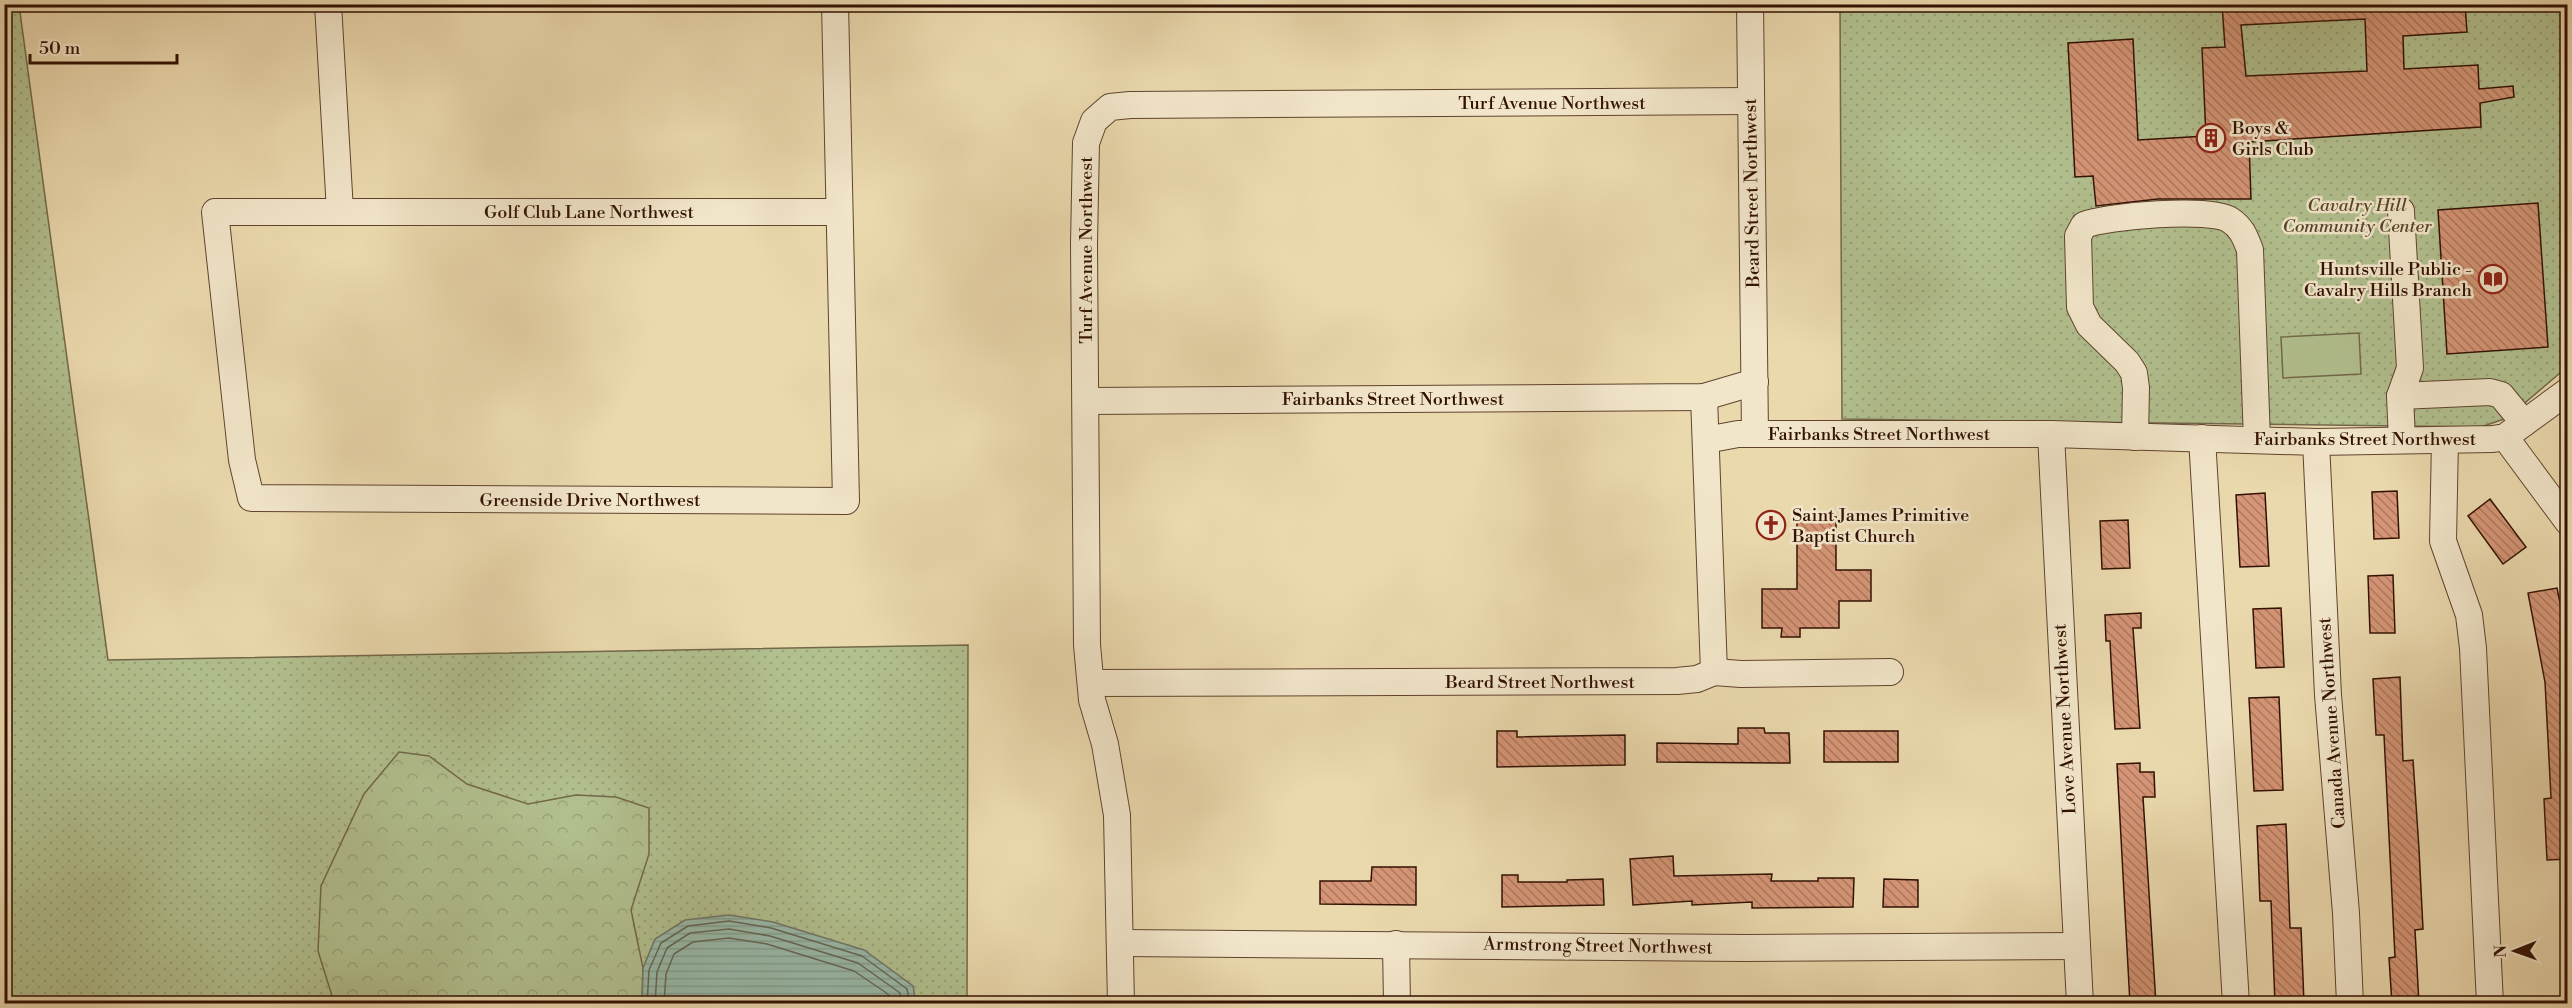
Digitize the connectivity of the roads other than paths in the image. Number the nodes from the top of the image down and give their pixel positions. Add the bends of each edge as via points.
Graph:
1 (328, 4) edge
2 (836, 4) edge
3 (1750, 4) edge
4 (1751, 101) junction
5 (340, 211) junction
6 (2401, 211) dead end
7 (839, 212) junction
8 (1755, 382) junction
9 (2568, 391) edge
10 (2400, 396) junction
11 (1704, 397) junction
12 (1086, 401) junction
13 (2515, 430) junction
14 (1755, 434) junction
15 (2051, 434) junction
16 (2134, 437) junction
17 (2202, 438) junction
18 (1706, 440) junction
19 (2258, 440) junction
20 (2402, 440) junction
21 (2445, 440) junction
22 (2316, 441) junction
23 (2568, 522) edge
24 (1714, 672) junction
25 (1890, 672) dead end
26 (1091, 683) junction
27 (1120, 943) junction
28 (1396, 944) junction
29 (2077, 946) junction
30 (1121, 1004) edge
31 (1397, 1004) edge
32 (2080, 1004) edge
33 (2236, 1004) edge
34 (2350, 1004) edge
35 (2490, 1004) edge

1 - 5 street
2 - 7 street, Greenside Drive Northwest
3 - 4 street, Beard Street Northwest
4 - 8 street, Beard Street Northwest
4 - 12 street, Turf Avenue Northwest via 1110,107 1094,121 1086,142
5 - 7 street, Golf Club Lane Northwest
5 - 7 street, Greenside Drive Northwest via 215,212 242,460 251,498 846,501
6 - 10 street via 2410,368
8 - 11 street, Fairbanks Street Northwest
8 - 14 street, Fairbanks Street Northwest
9 - 13 street
10 - 13 street via 2501,394
10 - 20 street
11 - 12 street, Fairbanks Street Northwest
11 - 18 street
12 - 26 street, Turf Avenue Northwest via 1087,645
13 - 21 street, Fairbanks Street Northwest
13 - 23 street
14 - 15 street, Fairbanks Street Northwest
14 - 18 street
15 - 16 street, Fairbanks Street Northwest
15 - 29 street, Love Avenue Northwest
16 - 17 street, Fairbanks Street Northwest
16 - 19 street via 2134,373 2089,325 2080,307 2078,236 2084,225 2114,217 2210,214 2229,218 2243,231 2250,250
17 - 19 street, Fairbanks Street Northwest
17 - 33 street
18 - 24 street
19 - 22 street, Fairbanks Street Northwest
20 - 21 street, Fairbanks Street Northwest
20 - 22 street, Fairbanks Street Northwest
21 - 35 street via 2443,541 2469,615 2473,648
22 - 34 street, Canada Avenue Northwest via 2328,695
24 - 25 street, Beard Street Northwest
24 - 26 street, Beard Street Northwest via 1677,681
26 - 27 street, Turf Avenue Northwest via 1117,815
27 - 28 street, Armstrong Street Northwest
27 - 30 street, Turf Avenue Northwest
28 - 29 street, Armstrong Street Northwest
28 - 31 street
29 - 32 street, Love Avenue Northwest

